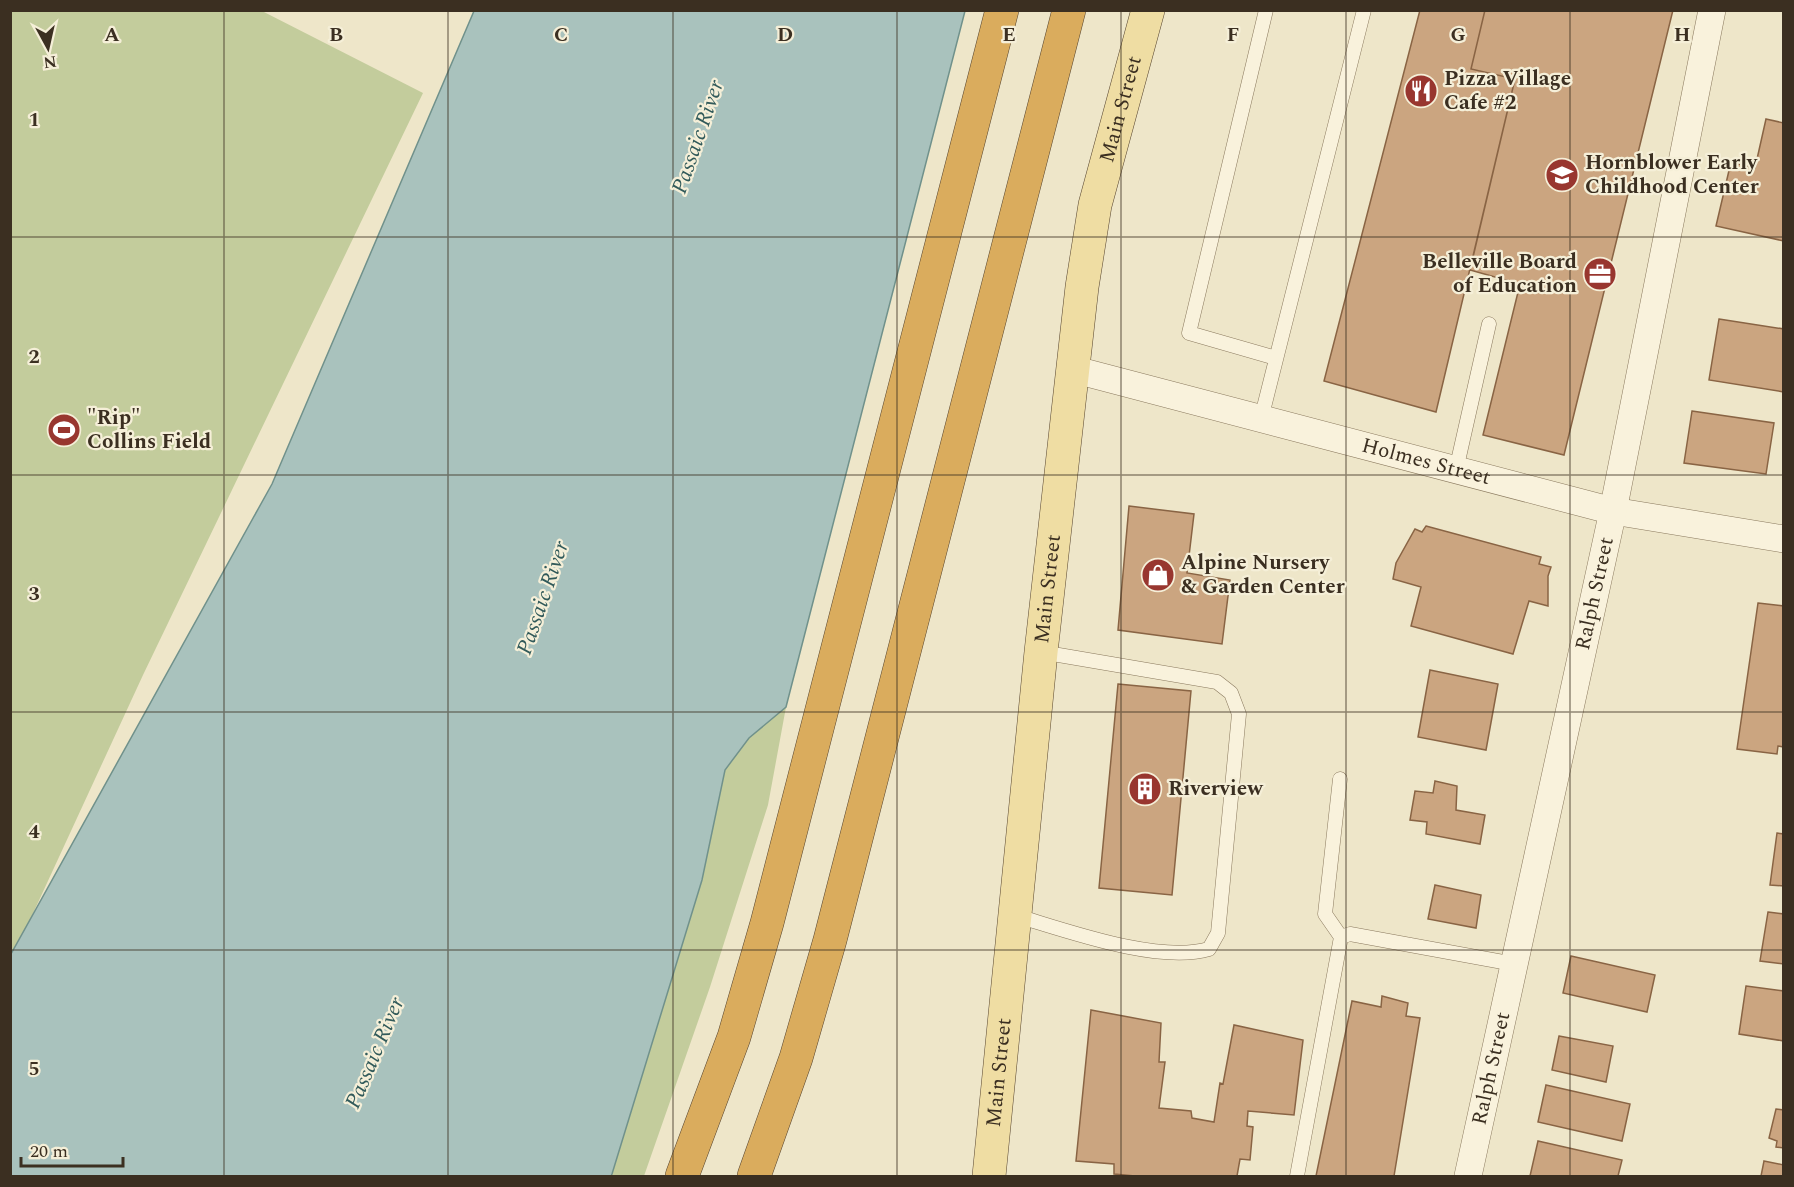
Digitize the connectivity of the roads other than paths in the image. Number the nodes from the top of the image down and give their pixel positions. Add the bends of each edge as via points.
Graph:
1 (1002, 10) edge
2 (1069, 10) edge
3 (1148, 10) edge
4 (1266, 10) edge
5 (1364, 10) edge
6 (1712, 10) edge
7 (1489, 324) dead end
8 (1276, 358) junction
9 (1071, 369) junction
10 (1261, 419) junction
11 (1456, 470) junction
12 (1613, 511) junction
13 (1784, 539) edge
14 (1041, 652) junction
15 (1340, 779) dead end
16 (1014, 915) junction
17 (1341, 937) junction
18 (1514, 964) junction
19 (682, 1176) edge
20 (754, 1176) edge
21 (989, 1176) edge
22 (1297, 1176) edge
23 (1468, 1176) edge

1 - 19 highway via 767,923 734,1037
2 - 20 highway via 830,940 796,1058
3 - 9 main road, Main Street via 1095,205
4 - 8 lane via 1189,333
5 - 8 lane
6 - 12 street, Ralph Street
7 - 11 lane
8 - 10 lane
9 - 10 street, Holmes Street
9 - 14 main road, Main Street
10 - 11 street, Holmes Street
11 - 12 street, Holmes Street
12 - 13 street, Holmes Street
12 - 18 street, Ralph Street
14 - 16 main road, Main Street
14 - 16 lane via 1217,681 1232,693 1239,714 1218,933 1209,949 1194,954 1132,948
15 - 17 lane via 1325,914
16 - 21 main road, Main Street
17 - 18 lane via 1350,933
17 - 22 lane
18 - 23 street, Ralph Street

